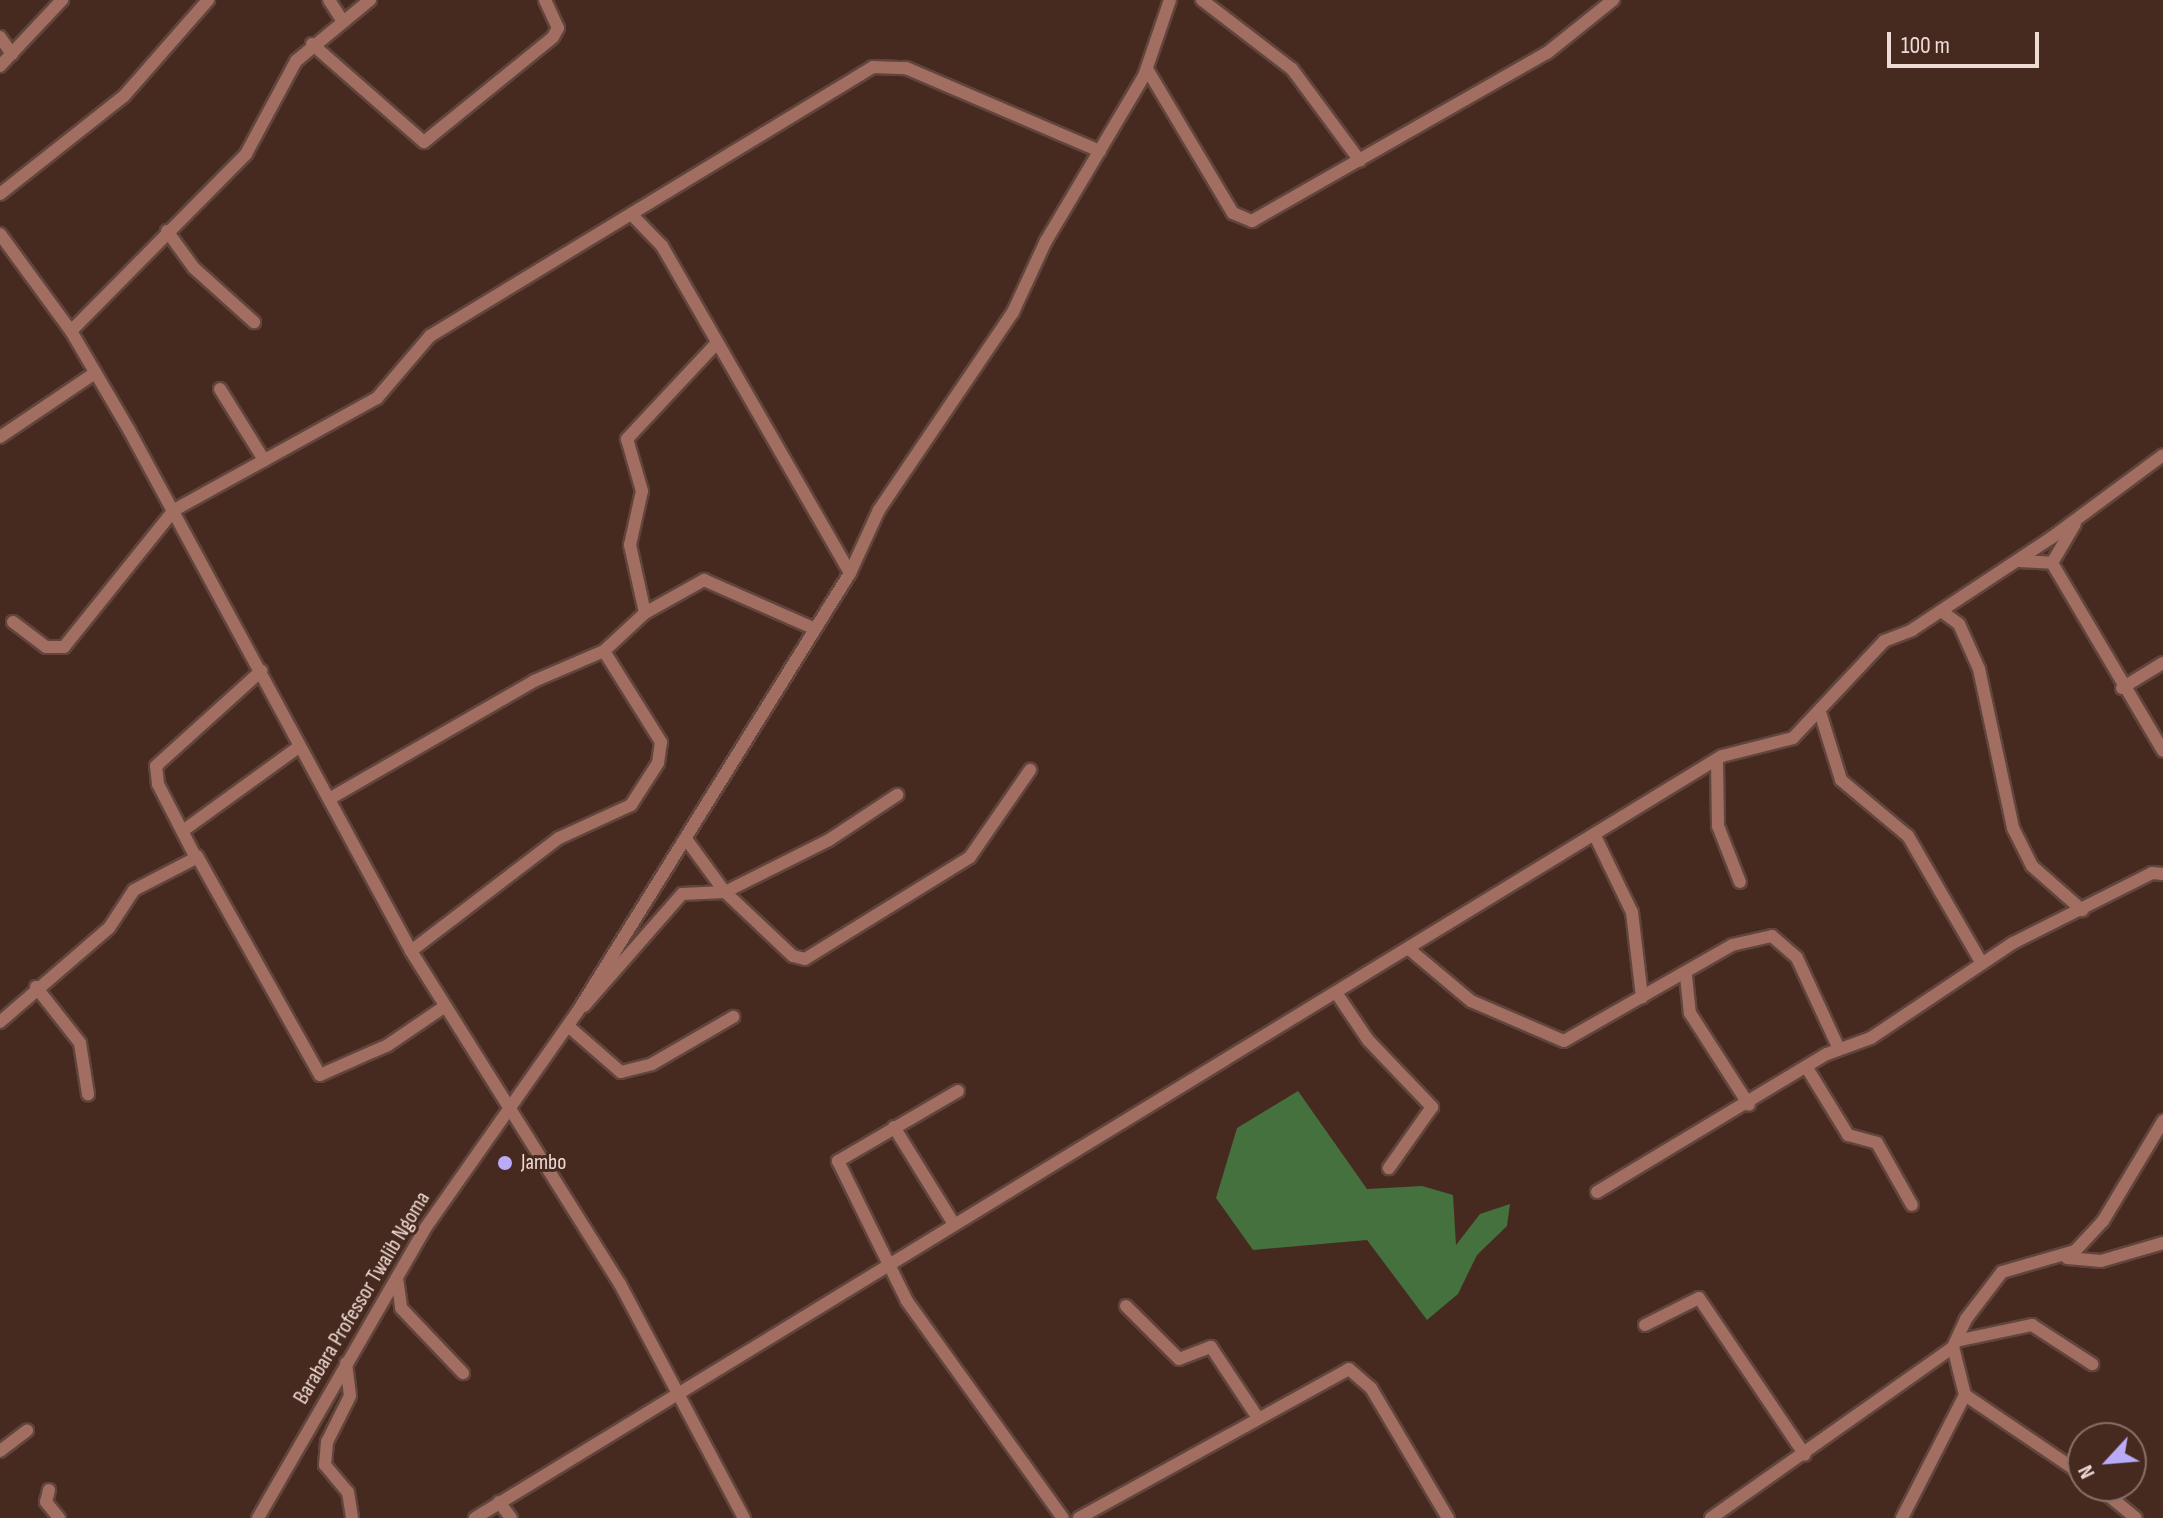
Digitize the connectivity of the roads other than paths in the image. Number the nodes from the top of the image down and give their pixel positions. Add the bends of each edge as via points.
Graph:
1 (62, 0) edge
2 (208, 0) edge
3 (329, 0) edge
4 (370, 0) edge
5 (545, 0) edge
6 (1170, 0) edge
7 (1202, 0) edge
8 (1613, 0) edge
9 (342, 20) junction
10 (0, 37) edge
11 (312, 44) junction
12 (12, 54) junction
13 (0, 66) edge
14 (1147, 69) junction
15 (1100, 151) junction
16 (1360, 161) junction
17 (0, 194) edge
18 (632, 215) junction
19 (167, 231) junction
20 (0, 234) edge
21 (254, 322) dead end
22 (71, 331) junction
23 (715, 345) junction
24 (95, 373) junction
25 (220, 389) dead end
26 (0, 437) edge
27 (2163, 455) edge
28 (264, 460) junction
29 (174, 510) junction
30 (2080, 517) junction
31 (2016, 561) junction
32 (2052, 563) junction
33 (850, 573) junction
34 (1941, 611) junction
35 (645, 613) junction
36 (13, 622) dead end
37 (815, 629) junction
38 (604, 651) junction
39 (2163, 663) edge
40 (261, 671) junction
41 (2122, 688) junction
42 (1820, 712) junction
43 (300, 746) junction
44 (2163, 751) edge
45 (1717, 761) junction
46 (1030, 770) dead end
47 (897, 795) dead end
48 (329, 799) junction
49 (184, 830) junction
50 (1596, 838) junction
51 (686, 839) junction
52 (197, 856) junction
53 (2163, 874) edge
54 (1740, 882) dead end
55 (725, 892) junction
56 (2082, 910) junction
57 (1409, 949) junction
58 (411, 951) junction
59 (1981, 962) junction
60 (1686, 976) junction
61 (36, 987) junction
62 (1337, 994) junction
63 (1642, 997) junction
64 (444, 1007) junction
65 (578, 1011) junction
66 (733, 1017) dead end
67 (0, 1022) edge
68 (568, 1026) junction
69 (1839, 1049) junction
70 (1807, 1068) junction
71 (958, 1091) dead end
72 (88, 1094) dead end
73 (1749, 1105) junction
74 (513, 1106) junction
75 (2163, 1121) edge
76 (894, 1127) junction
77 (1389, 1168) dead end
78 (1597, 1192) dead end
79 (1912, 1205) dead end
80 (954, 1224) junction
81 (2163, 1243) edge
82 (2067, 1258) junction
83 (889, 1265) junction
84 (397, 1274) junction
85 (1126, 1306) dead end
86 (1645, 1325) dead end
87 (1955, 1344) junction
88 (346, 1363) junction
89 (2092, 1364) dead end
90 (463, 1373) dead end
91 (677, 1392) junction
92 (1965, 1395) junction
93 (1256, 1415) junction
94 (27, 1431) dead end
95 (0, 1451) edge
96 (1805, 1455) junction
97 (2067, 1464) edge
98 (49, 1490) dead end
99 (499, 1502) junction
100 (2116, 1502) edge
101 (1094, 1515) edge
102 (59, 1518) edge
103 (258, 1518) edge
104 (352, 1518) edge
105 (475, 1518) edge
106 (511, 1518) edge
107 (744, 1518) edge
108 (1063, 1518) edge
109 (1079, 1518) edge
110 (1448, 1518) edge
111 (1711, 1518) edge
112 (1902, 1518) edge
113 (2136, 1518) edge

1 - 12 street
2 - 17 street via 124,96
3 - 9 street
4 - 9 street
5 - 11 street via 558,28 553,37 424,142
6 - 14 street
7 - 16 street via 1292,69
8 - 16 street via 1547,53
9 - 11 street
10 - 12 street
11 - 19 street via 280,84 246,154
12 - 13 street
14 - 15 street
14 - 16 street via 1240,220 1267,214
15 - 18 street via 882,64
15 - 33 street via 1013,312 879,510
18 - 23 street via 650,227
18 - 28 street via 430,336 377,398
19 - 21 street via 194,268
19 - 22 street
20 - 22 street
22 - 24 street
23 - 33 street via 824,518
23 - 35 street via 627,439 642,491 630,545
24 - 26 street
24 - 29 street
25 - 28 street
27 - 30 street
28 - 29 street
29 - 36 street via 64,647 46,647
29 - 40 street
30 - 31 street
30 - 32 street
31 - 32 street
31 - 34 street
32 - 41 street
33 - 37 street
34 - 42 street via 1879,644
34 - 56 street via 1959,624 1979,669 2013,828 2032,866
35 - 37 street via 711,580
35 - 38 street
37 - 51 street
38 - 48 street via 534,681
38 - 58 street via 661,742 658,763 631,805 559,838
39 - 41 street
40 - 43 street
40 - 49 street via 156,766
41 - 44 street
42 - 45 street via 1782,745
42 - 59 street via 1841,780 1908,836
43 - 48 street
43 - 49 street
45 - 50 street
45 - 54 street via 1718,826
46 - 55 street via 970,857 818,954 793,956
47 - 55 street via 829,840
48 - 58 street
49 - 52 street
50 - 57 street
50 - 63 street via 1632,912
51 - 55 street
51 - 65 street
52 - 61 street via 134,890 109,928
52 - 64 street via 320,1075 375,1052
53 - 56 street
55 - 65 street via 682,894
56 - 59 street
57 - 62 street
57 - 63 street via 1471,1001 1557,1040
58 - 64 street
59 - 69 street via 1871,1038
60 - 63 street
60 - 69 street via 1747,938 1772,936 1797,958
60 - 73 street via 1690,1013
61 - 67 street
61 - 72 street via 80,1043
62 - 77 street via 1377,1052 1432,1107
62 - 80 street
64 - 74 street
65 - 68 street, Barabara Professor Twalib Ngoma
66 - 68 street via 652,1064 621,1072
68 - 74 street, Barabara Professor Twalib Ngoma
69 - 70 street
70 - 73 street
70 - 79 street via 1848,1135 1877,1143
71 - 76 street
73 - 78 street
74 - 84 street, Barabara Professor Twalib Ngoma
74 - 91 street
75 - 82 street via 2103,1221
76 - 80 street
76 - 83 street via 838,1157
80 - 83 street
81 - 82 street via 2101,1261
82 - 87 street via 2002,1272
83 - 91 street
83 - 108 street via 930,1337
84 - 88 street, Barabara Professor Twalib Ngoma
84 - 90 street via 401,1308
85 - 93 street via 1179,1359 1211,1347
86 - 96 street via 1699,1298
87 - 89 street via 2032,1325
87 - 92 street
87 - 96 street
88 - 103 street, Barabara Professor Twalib Ngoma
88 - 104 street via 350,1396 327,1442 325,1465 348,1492
91 - 99 street
91 - 107 street
92 - 97 street
92 - 112 street
93 - 101 street
93 - 110 street via 1349,1369 1371,1388
94 - 95 street
96 - 111 street
98 - 102 street via 46,1502
99 - 105 street
99 - 106 street
100 - 113 street
101 - 109 street

